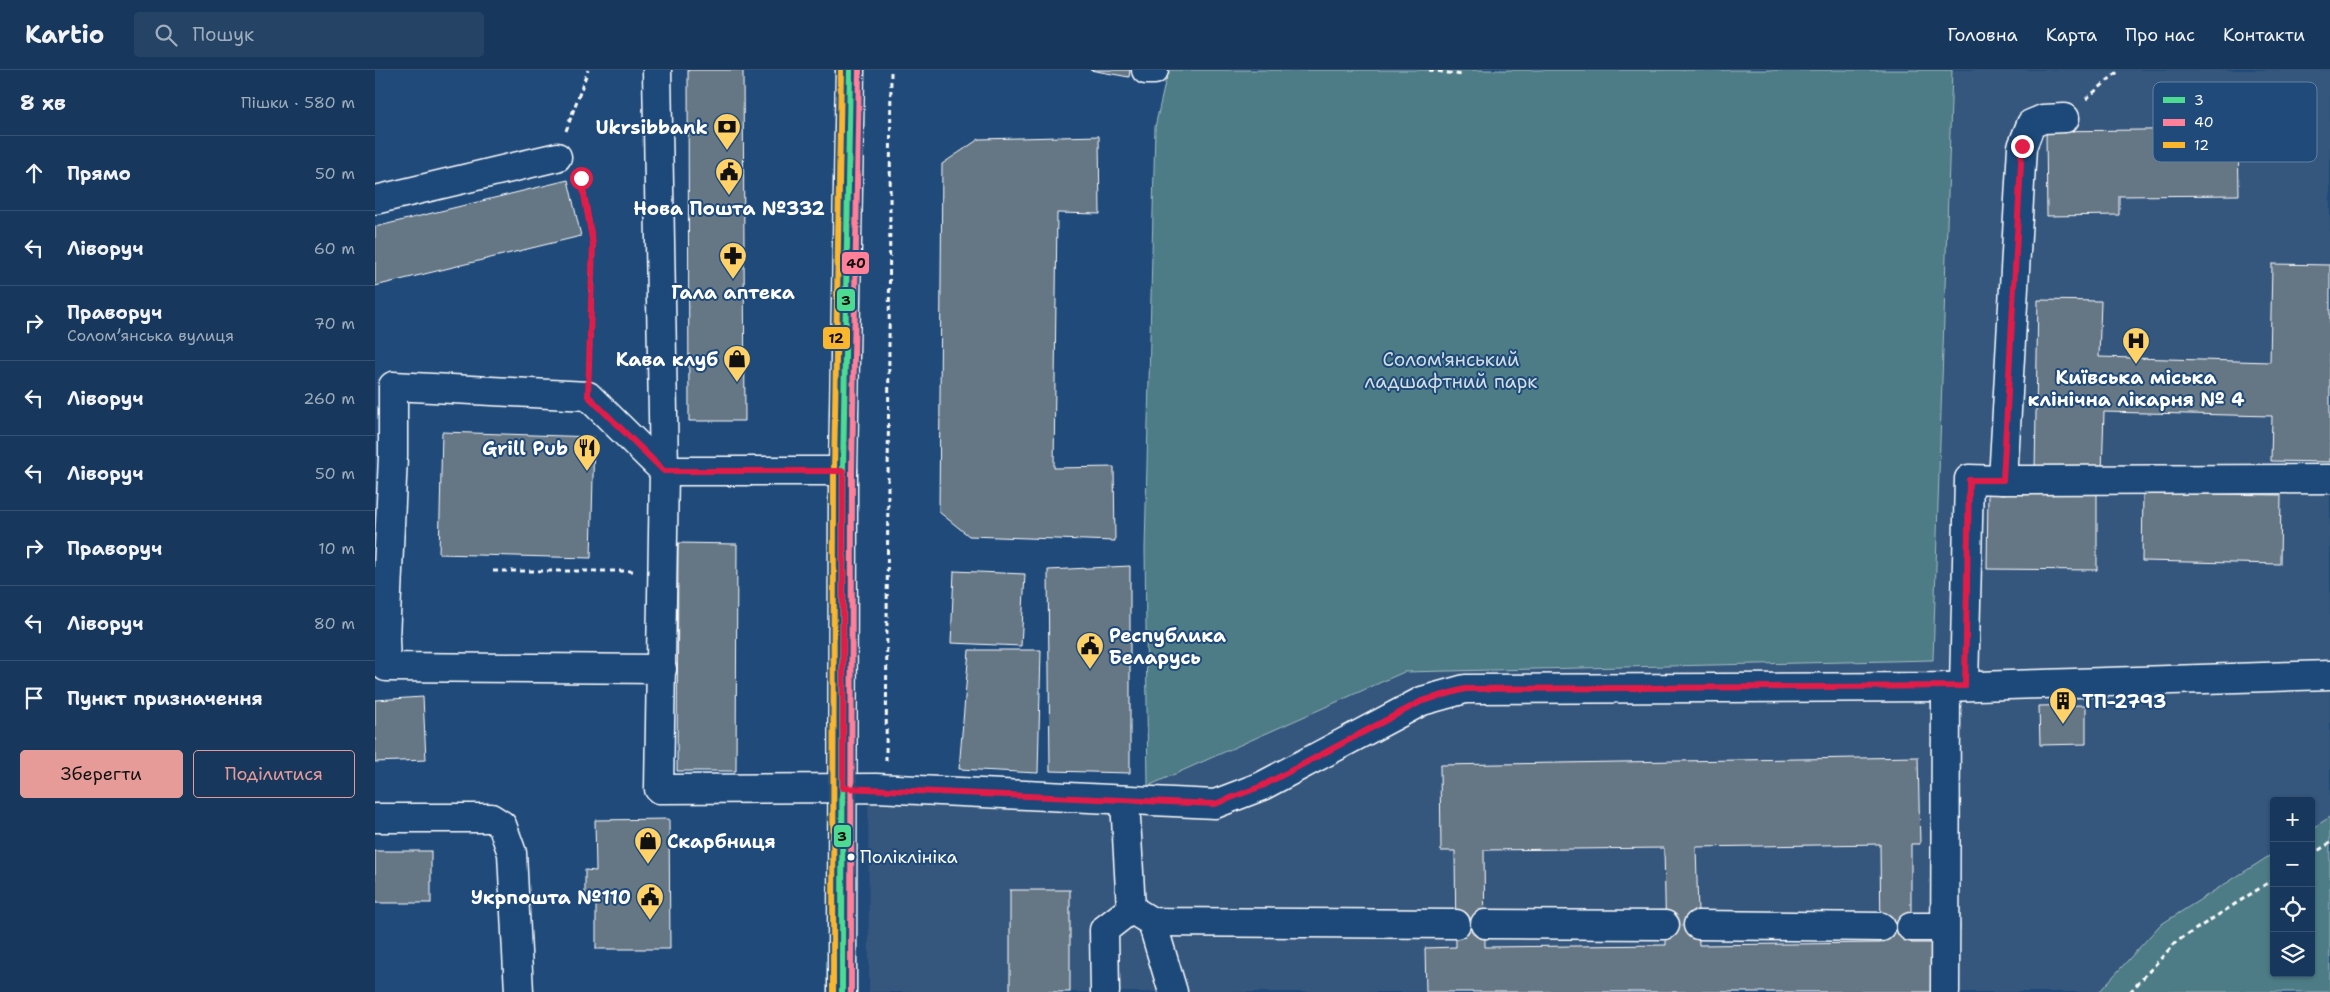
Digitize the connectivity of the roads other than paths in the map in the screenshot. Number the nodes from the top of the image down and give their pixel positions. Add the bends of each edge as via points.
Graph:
1 (657, 70) edge
2 (849, 70) edge
3 (1146, 70) edge
4 (1153, 70) edge
5 (2065, 118) road end
6 (557, 157) road end
7 (375, 200) edge
8 (384, 390) edge
9 (664, 471) junction
10 (843, 471) junction
11 (2330, 479) edge
12 (2003, 480) junction
13 (383, 529) edge
14 (380, 667) edge
15 (662, 668) junction
16 (2330, 675) edge
17 (1955, 687) junction
18 (843, 788) junction
19 (1125, 800) junction
20 (375, 818) edge
21 (1141, 915) junction
22 (1456, 924) dead end
23 (1485, 924) dead end
24 (1665, 925) dead end
25 (1698, 926) dead end
26 (1881, 927) dead end
27 (1911, 927) dead end
28 (1945, 927) junction
29 (519, 992) edge
30 (842, 992) edge
31 (1105, 992) edge
32 (1173, 992) edge
33 (1945, 992) edge

1 - 9 street
2 - 10 main road
3 - 4 street
5 - 12 street via 2043,118 2031,124 2022,146
6 - 7 street
8 - 9 street via 588,396
8 - 13 street via 393,456
9 - 10 street
9 - 15 street
10 - 18 main road
11 - 12 street
12 - 17 street via 1969,480
13 - 14 street via 385,640
14 - 15 street
15 - 18 street via 659,789
16 - 17 street
17 - 19 street via 1465,689 1422,701 1262,786 1215,804
17 - 28 street
18 - 19 street
18 - 30 main road
19 - 21 street
20 - 29 street via 491,818 502,825 512,853
21 - 22 street
21 - 31 street via 1104,930
21 - 32 street
23 - 24 street
25 - 26 street
27 - 28 street
28 - 33 street

